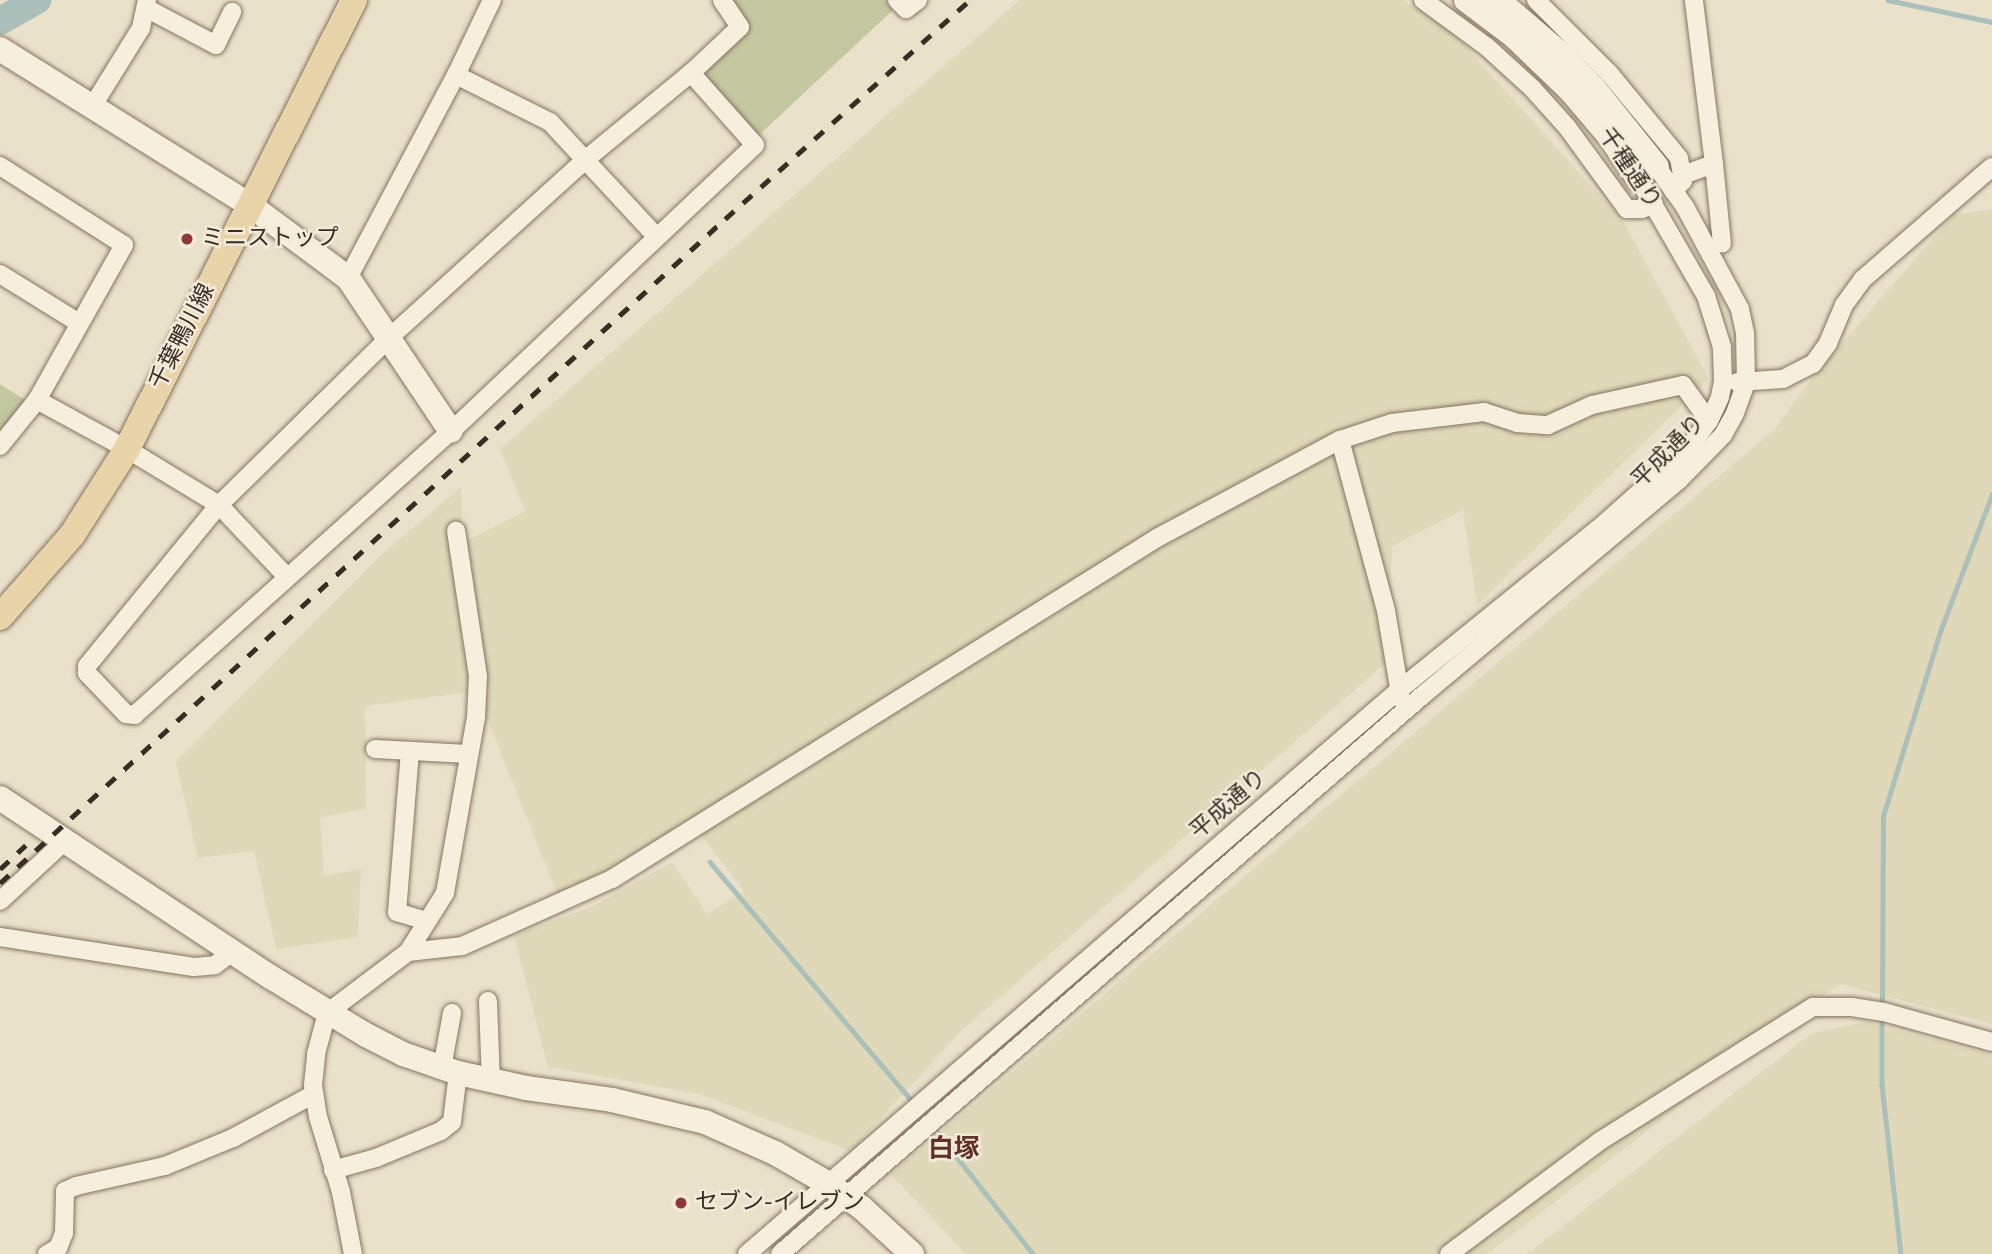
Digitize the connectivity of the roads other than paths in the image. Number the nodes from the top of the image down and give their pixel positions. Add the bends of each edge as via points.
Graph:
1 (354, 0) edge
2 (492, 0) edge
3 (722, 0) edge
4 (897, 0) edge
5 (918, 0) edge
6 (1423, 0) edge
7 (1466, 0) edge
8 (1498, 0) edge
9 (1536, 0) edge
10 (1694, 0) edge
11 (147, 4) edge
12 (232, 12) dead end
13 (0, 49) edge
14 (691, 73) junction
15 (456, 75) junction
16 (92, 107) junction
17 (585, 160) junction
18 (1714, 164) junction
19 (0, 166) edge
20 (1648, 173) junction
21 (1683, 175) junction
22 (1989, 177) edge
23 (1673, 191) junction
24 (1654, 204) junction
25 (250, 205) junction
26 (657, 237) junction
27 (1722, 244) dead end
28 (0, 274) edge
29 (348, 278) junction
30 (79, 323) junction
31 (390, 337) junction
32 (1723, 381) junction
33 (1746, 383) junction
34 (37, 400) junction
35 (1709, 421) junction
36 (451, 431) junction
37 (1340, 440) junction
38 (0, 446) edge
39 (127, 449) junction
40 (219, 505) junction
41 (456, 531) dead end
42 (287, 577) junction
43 (0, 617) edge
44 (1399, 690) junction
45 (1403, 713) junction
46 (374, 749) dead end
47 (410, 751) junction
48 (468, 754) junction
49 (0, 797) edge
50 (65, 841) junction
51 (0, 901) edge
52 (427, 921) junction
53 (0, 937) edge
54 (232, 952) junction
55 (408, 952) junction
56 (488, 1001) dead end
57 (327, 1013) junction
58 (452, 1013) dead end
59 (1992, 1042) edge
60 (450, 1071) junction
61 (491, 1082) junction
62 (314, 1094) junction
63 (333, 1170) junction
64 (836, 1190) junction
65 (47, 1254) edge
66 (353, 1254) edge
67 (747, 1254) edge
68 (780, 1254) edge
69 (912, 1254) edge
70 (1449, 1254) edge

1 - 25 main road, 千葉鴨川線
2 - 15 street
3 - 14 street via 740,27
4 - 5 street via 905,9
6 - 24 street via 1487,47 1532,88 1627,209
7 - 20 street, 千種通り via 1515,37
8 - 20 street, 千種通り via 1593,87
9 - 21 street via 1645,114 1679,158
10 - 18 street
11 - 12 street via 216,44
11 - 16 street via 141,28
13 - 16 street
14 - 17 street
14 - 26 street via 755,145
15 - 17 street via 550,122
15 - 29 street
16 - 25 street
17 - 26 street
17 - 31 street
18 - 21 street
18 - 27 street
19 - 30 street via 124,245
20 - 23 street, 千種通り
20 - 24 street, 千種通り
21 - 23 street
22 - 33 street via 1863,279 1844,304 1828,343 1813,364 1783,379
23 - 33 street, 千種通り via 1740,309
24 - 32 street, 千種通り via 1695,274 1718,326
25 - 29 street
25 - 39 main road, 千葉鴨川線
26 - 36 street
28 - 30 street
29 - 31 street
30 - 34 street
31 - 36 street
31 - 40 street
32 - 33 street
32 - 35 street, 平成通り
33 - 45 street, 平成通り via 1723,435 1678,481
34 - 38 street
34 - 39 street
35 - 37 street via 1683,385 1592,405 1548,425 1517,424 1484,412 1392,423
35 - 44 street, 平成通り via 1667,470
36 - 42 street
37 - 44 street via 1386,611
37 - 55 street via 1157,538 612,879 463,946
39 - 40 street
39 - 43 main road, 千葉鴨川線 via 72,535
40 - 42 street
40 - 42 street via 87,666 87,673 125,714 135,715
41 - 48 street via 478,676
44 - 45 street
44 - 64 street, 平成通り
45 - 64 street, 平成通り
46 - 47 street
47 - 48 street
47 - 52 street via 397,912
48 - 52 street via 445,892
49 - 50 street
50 - 51 street
50 - 54 street
52 - 55 street
53 - 54 street via 194,967 215,965
54 - 57 street
55 - 57 street
56 - 61 street
57 - 60 street via 394,1049
57 - 62 street via 316,1054
58 - 60 street
59 - 70 street via 1884,1012 1813,1007 1600,1141
60 - 61 street
60 - 63 street via 452,1122 376,1158
61 - 64 street via 612,1100 705,1122 775,1153
62 - 63 street
62 - 65 street via 233,1138 165,1166 65,1191 64,1233 58,1248
63 - 66 street
64 - 67 street, 平成通り
64 - 68 street, 平成通り
64 - 69 street

